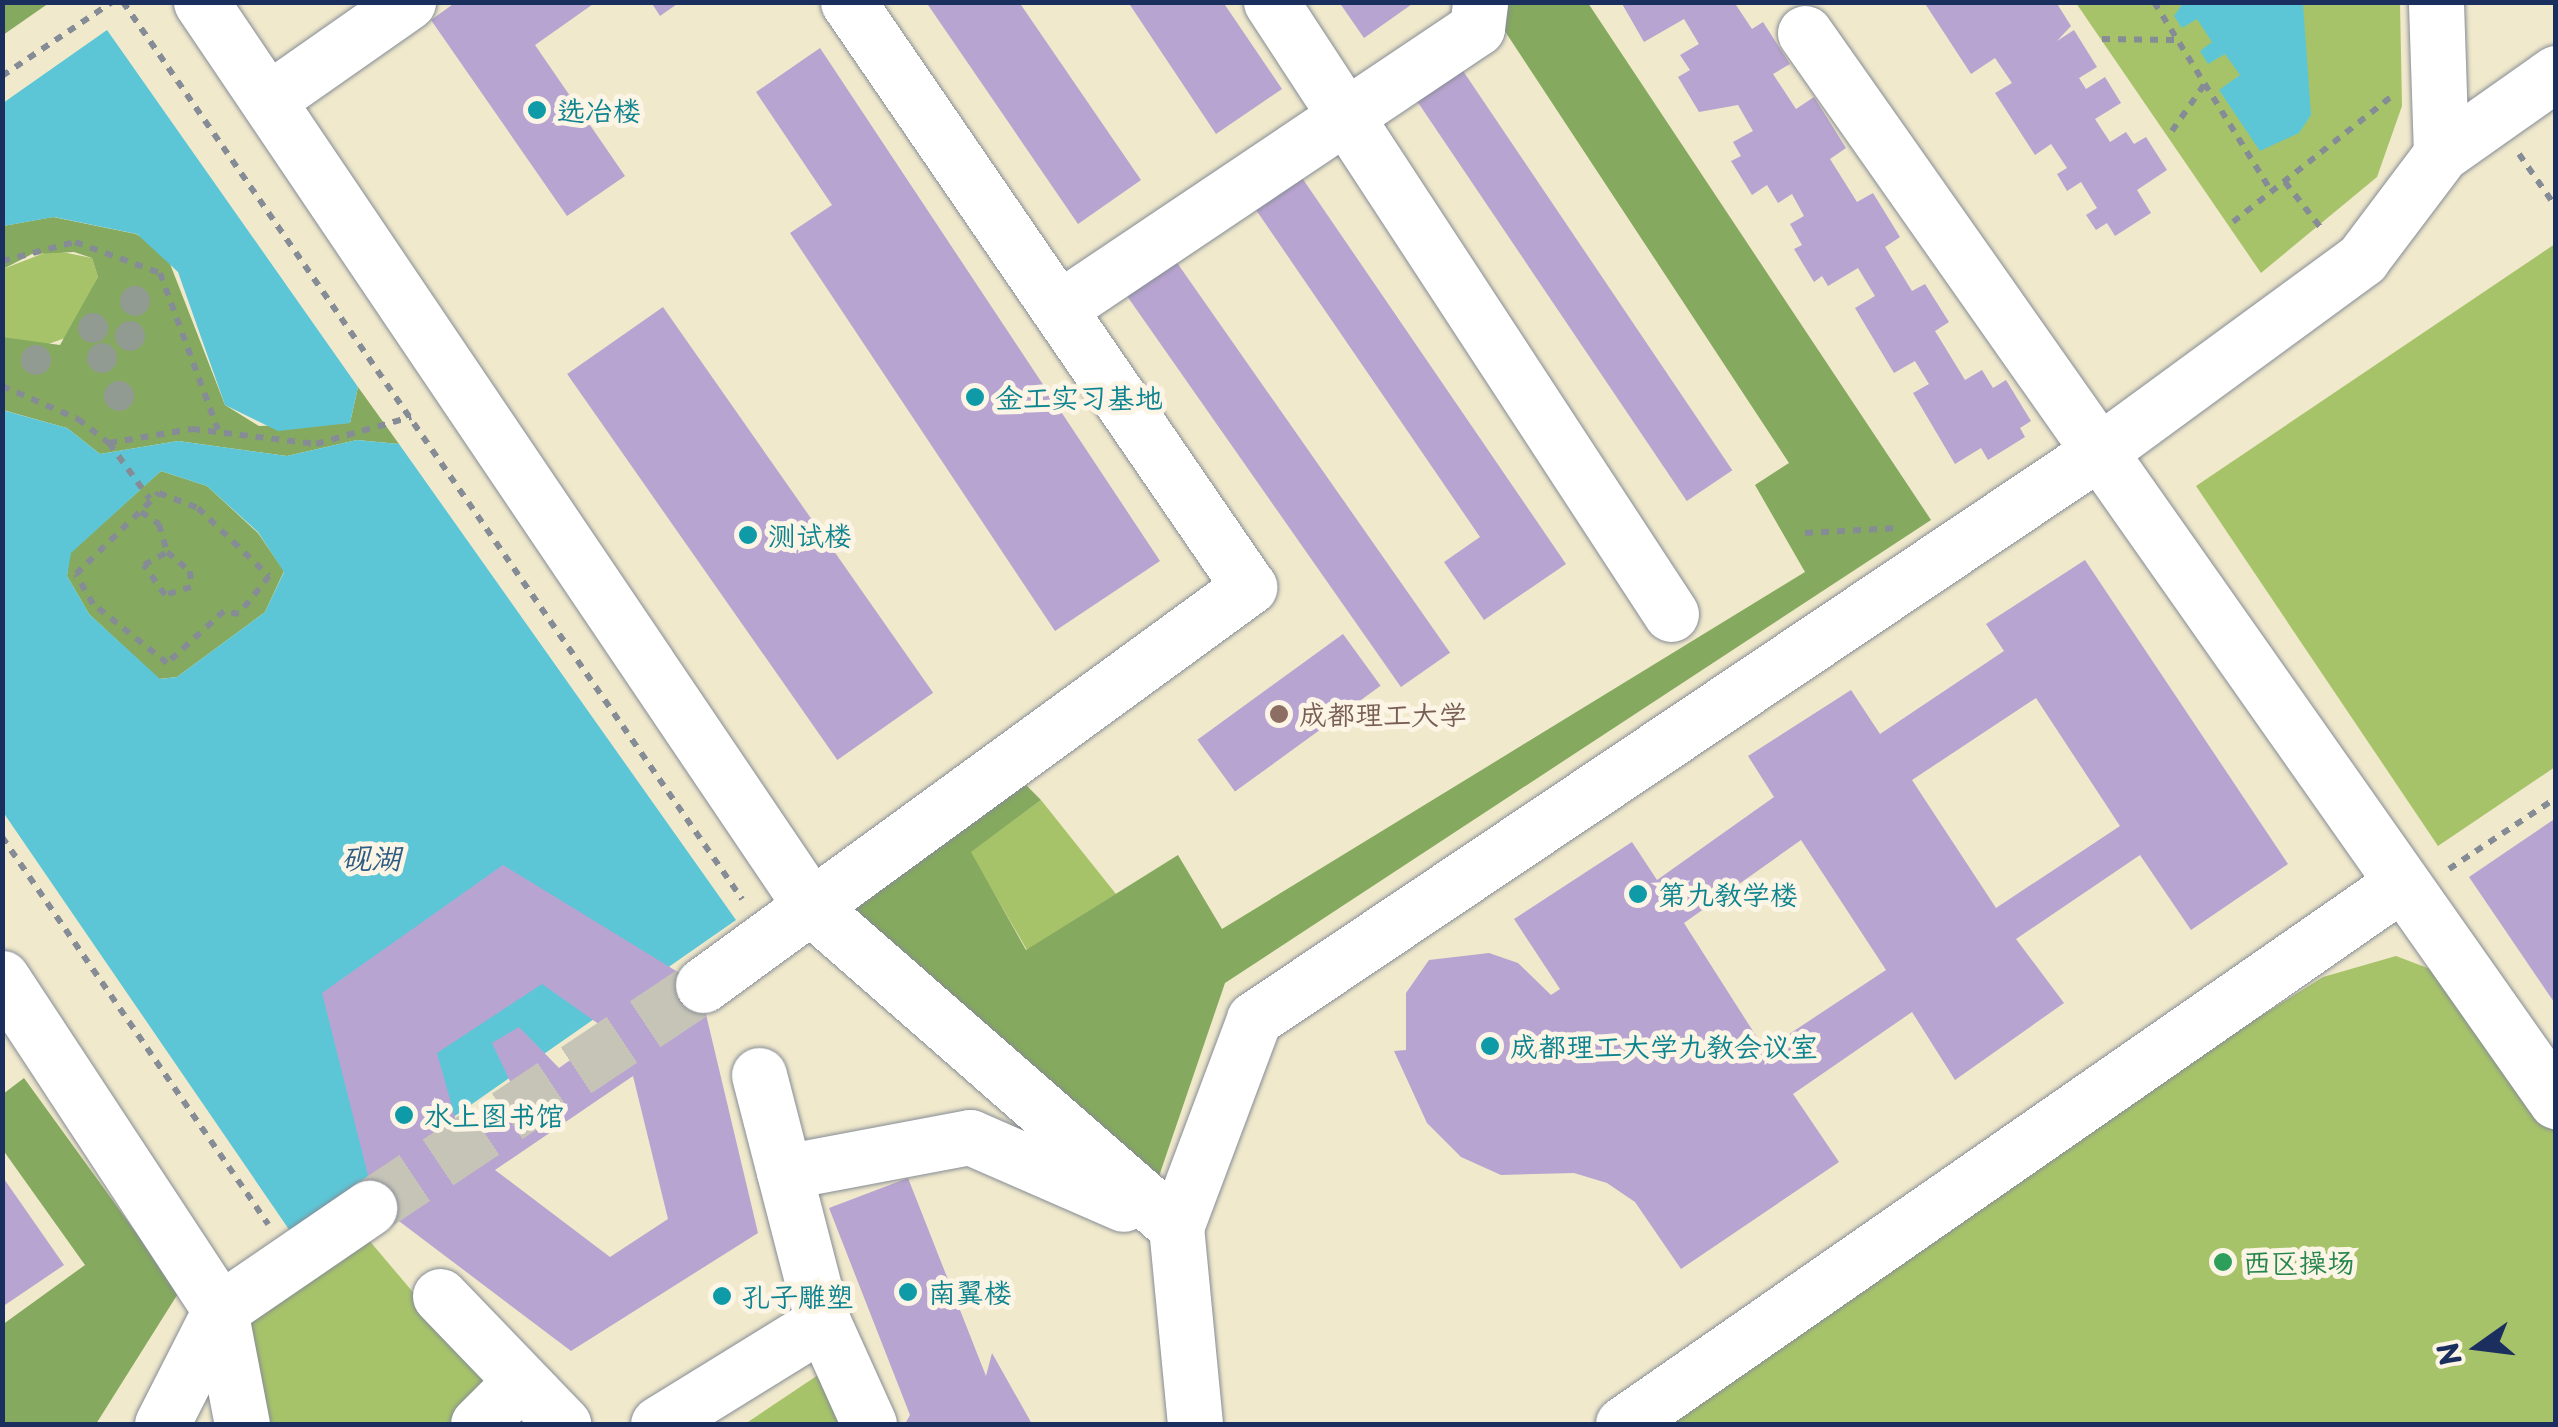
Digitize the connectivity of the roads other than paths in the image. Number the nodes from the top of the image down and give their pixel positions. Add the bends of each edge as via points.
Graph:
1 (202, 2) edge
2 (408, 2) edge
3 (848, 2) edge
4 (1271, 2) edge
5 (1480, 2) edge
6 (2436, 2) edge
7 (1805, 33) dead end
8 (2556, 73) edge
9 (268, 100) junction
10 (1344, 110) junction
11 (2441, 154) junction
12 (1060, 307) junction
13 (2100, 451) junction
14 (1671, 614) dead end
15 (2406, 889) junction
16 (791, 924) junction
17 (2, 978) edge
18 (703, 985) tunnel mouth
19 (758, 1075) dead end
20 (2556, 1101) edge
21 (784, 1172) junction
22 (370, 1208) tunnel mouth
23 (1176, 1227) junction
24 (440, 1296) dead end
25 (220, 1310) junction
26 (823, 1322) junction
27 (518, 1385) junction
28 (162, 1424) edge
29 (242, 1424) edge
30 (478, 1424) edge
31 (562, 1424) edge
32 (658, 1424) edge
33 (869, 1424) edge
34 (1195, 1424) edge
35 (1623, 1424) edge

1 - 9 street
2 - 9 street
3 - 12 street
4 - 10 street
5 - 10 street via 1477,28
6 - 11 street
7 - 13 street
8 - 11 street
9 - 16 street via 469,396
10 - 12 street
10 - 14 street
11 - 13 street via 2362,258
12 - 16 street via 1249,587
13 - 15 street
13 - 23 street via 1254,1019
15 - 20 street
15 - 35 street
16 - 18 street
16 - 23 street
17 - 25 street
19 - 21 street
21 - 23 street via 970,1136
21 - 26 street
22 - 25 street
23 - 34 street
24 - 27 street
25 - 28 street
25 - 29 street
26 - 32 street
26 - 33 street
27 - 30 street
27 - 31 street

